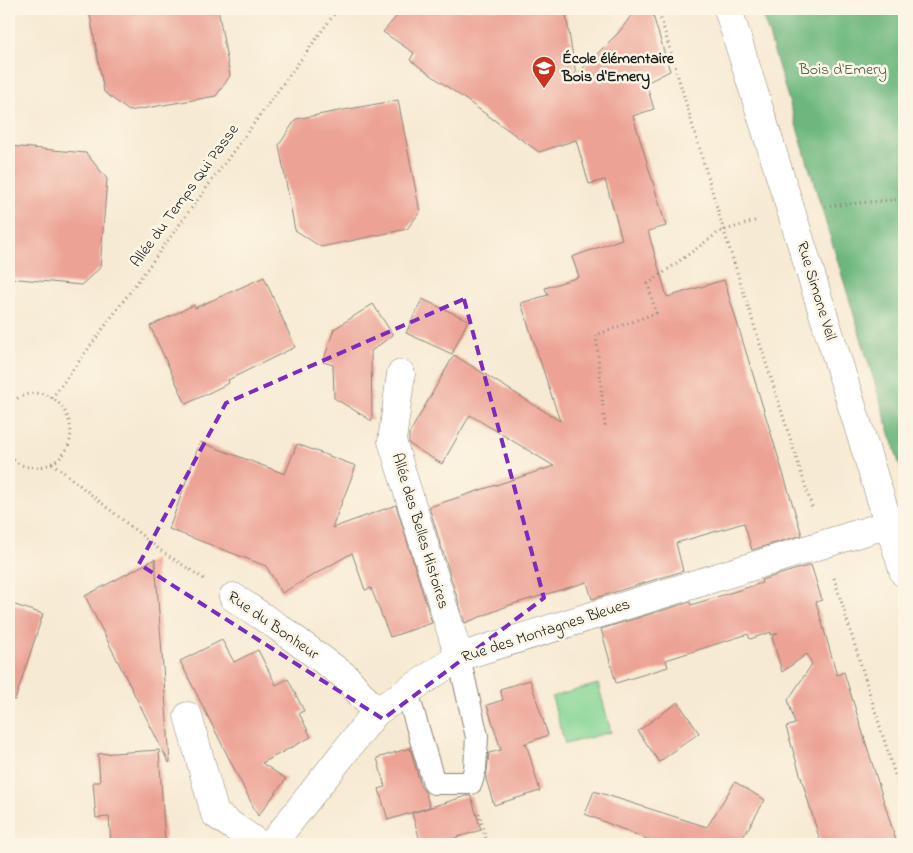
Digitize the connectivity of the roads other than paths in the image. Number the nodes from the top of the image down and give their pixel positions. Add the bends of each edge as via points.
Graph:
1 (728, 9) edge
2 (401, 374) dead end
3 (889, 524) junction
4 (904, 572) edge
5 (233, 597) road end
6 (458, 657) junction
7 (407, 692) junction
8 (376, 712) junction
9 (188, 716) dead end
10 (259, 844) edge
11 (272, 844) edge

1 - 3 street, Rue Simone Veil
2 - 6 street, Allée des Belles Histoires via 392,441
3 - 4 street, Rue Simone Veil
3 - 6 street, Rue des Montagnes Bleues
5 - 8 street, Rue du Bonheur via 346,677
6 - 7 street, Rue des Montagnes Bleues
6 - 7 lane via 477,737 472,783 434,784
7 - 8 street, Rue des Montagnes Bleues
8 - 11 street, Rue des Montagnes Bleues
9 - 10 street via 215,814

